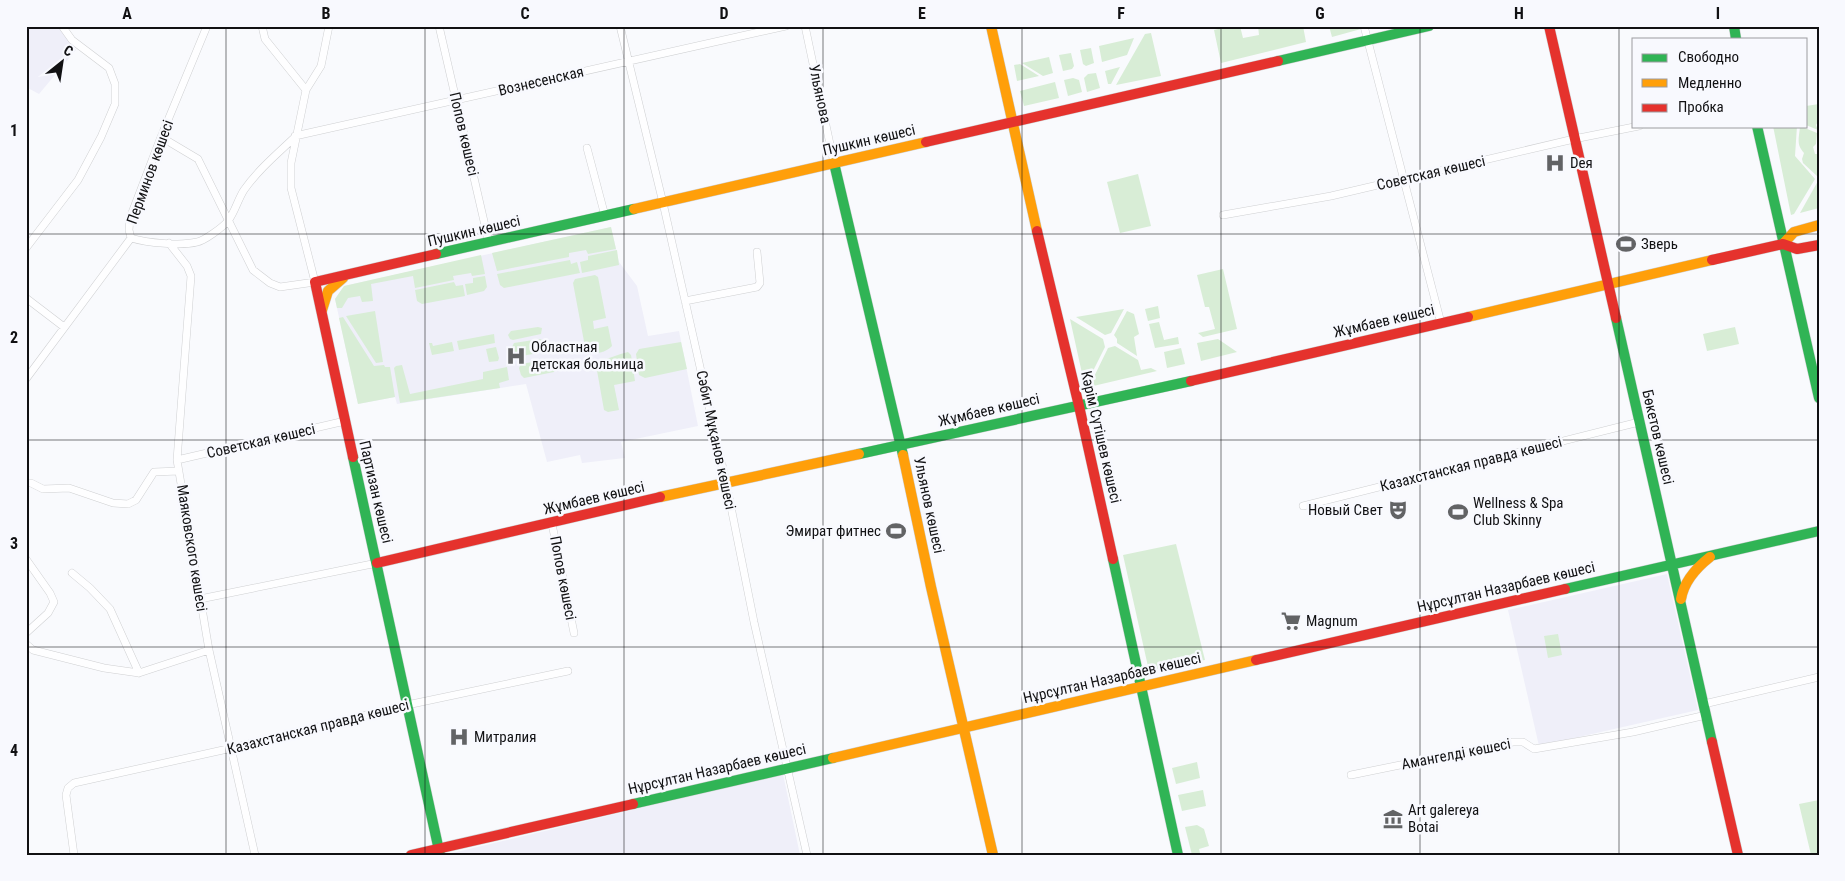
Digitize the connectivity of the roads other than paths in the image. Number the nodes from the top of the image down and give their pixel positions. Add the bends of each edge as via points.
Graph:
1 (62, 26) edge
2 (207, 26) edge
3 (262, 26) edge
4 (329, 26) edge
5 (439, 26) edge
6 (620, 26) edge
7 (786, 26) edge
8 (805, 26) edge
9 (991, 26) edge
10 (1364, 26) edge
11 (1429, 26) edge
12 (1549, 26) edge
13 (1368, 40) junction
14 (629, 62) junction
15 (306, 90) junction
16 (456, 100) junction
17 (1012, 122) junction
18 (1632, 127) edge
19 (1757, 128) edge
20 (161, 136) junction
21 (295, 136) junction
22 (1574, 139) junction
23 (587, 148) dead end
24 (834, 162) junction
25 (1404, 180) junction
26 (663, 203) junction
27 (1223, 215) dead end
28 (605, 216) junction
29 (228, 221) junction
30 (1819, 225) edge
31 (131, 238) junction
32 (169, 243) junction
33 (489, 243) junction
34 (1783, 244) junction
35 (1819, 245) edge
36 (26, 248) edge
37 (757, 252) dead end
38 (351, 274) junction
39 (315, 282) junction
40 (1608, 284) junction
41 (26, 298) edge
42 (685, 300) junction
43 (322, 314) junction
44 (1441, 323) junction
45 (64, 327) junction
46 (26, 380) edge
47 (1819, 398) edge
48 (1079, 406) junction
49 (345, 422) junction
50 (1639, 422) junction
51 (901, 446) junction
52 (177, 460) junction
53 (179, 471) junction
54 (726, 482) junction
55 (26, 483) edge
56 (1303, 506) dead end
57 (552, 524) junction
58 (1819, 530) edge
59 (1714, 555) junction
60 (26, 559) edge
61 (377, 563) junction
62 (1672, 564) junction
63 (72, 572) dead end
64 (200, 599) junction
65 (1683, 615) junction
66 (26, 633) edge
67 (574, 633) dead end
68 (26, 644) edge
69 (30, 650) edge
70 (209, 650) junction
71 (568, 671) dead end
72 (139, 674) junction
73 (1819, 677) edge
74 (1140, 686) junction
75 (1704, 704) junction
76 (407, 705) junction
77 (1706, 715) junction
78 (962, 728) junction
79 (232, 748) junction
80 (788, 768) junction
81 (1351, 776) dead end
82 (439, 852) edge
83 (74, 855) edge
84 (255, 855) edge
85 (411, 855) edge
86 (807, 855) edge
87 (993, 855) edge
88 (1178, 855) edge
89 (1738, 855) edge

1 - 36 street via 72,40 109,68 115,84 114,104 78,180
2 - 20 street, Перминов көшесі
3 - 15 street via 265,39
4 - 15 street, Партизан көшесі via 321,66
5 - 16 street, Попов көшесі
6 - 14 street, Сәбит Мұқанов көшесі
7 - 14 street, Вознесенская
8 - 24 street, Ульянова
9 - 17 street, Кәрім Сүтішев көшесі
10 - 13 street
11 - 13 street, Пушкин көшесі
12 - 22 street, Бөкетов көшесі
13 - 17 street, Пушкин көшесі
13 - 25 street
14 - 16 street, Вознесенская
14 - 26 street, Сәбит Мұқанов көшесі
15 - 21 street, Партизан көшесі
16 - 21 street, Вознесенская
16 - 33 street, Попов көшесі
17 - 24 street, Пушкин көшесі
17 - 48 street, Кәрім Сүтішев көшесі
18 - 22 street, Советская көшесі
19 - 34 street
20 - 29 street via 198,159
20 - 31 street, Перминов көшесі via 130,218
21 - 29 street via 243,191
21 - 39 street, Партизан көшесі via 291,188
22 - 25 street, Советская көшесі
22 - 40 street, Бөкетов көшесі
23 - 28 street
24 - 26 street, Пушкин көшесі
24 - 51 street, Ульянов көшесі
25 - 27 street, Советская көшесі
25 - 44 street
26 - 28 street, Пушкин көшесі
26 - 42 street, Сәбит Мұқанов көшесі
28 - 33 street, Пушкин көшесі
29 - 32 street via 198,242
29 - 39 street via 252,270 260,277 280,287
30 - 34 street, Жұмбаев көшесі via 1794,232
31 - 32 street
31 - 45 street, Перминов көшесі
32 - 52 street, Маяковского көшесі via 191,276
33 - 38 street, Пушкин көшесі
34 - 35 street, Жұмбаев көшесі via 1797,249
34 - 40 street, Жұмбаев көшесі
34 - 47 street
37 - 42 street via 760,283 756,287
38 - 39 street, Пушкин көшесі
38 - 43 street via 330,288
39 - 43 street, Партизан көшесі
40 - 44 street, Жұмбаев көшесі
40 - 50 street, Бөкетов көшесі
41 - 45 street
42 - 54 street, Сәбит Мұқанов көшесі
43 - 49 street, Партизан көшесі
44 - 48 street, Жұмбаев көшесі
45 - 46 street, Перминов көшесі
48 - 51 street, Жұмбаев көшесі
48 - 74 street, Кәрім Сүтішев көшесі
49 - 52 street, Советская көшесі
49 - 61 street, Партизан көшесі
50 - 56 street, Казахстанская правда көшесі
50 - 62 street, Бөкетов көшесі
51 - 54 street, Жұмбаев көшесі
51 - 78 street, Ульянов көшесі
52 - 53 street, Маяковского көшесі
53 - 55 street via 154,472 136,500 128,504 113,503 69,488 42,489
53 - 64 street, Маяковского көшесі
54 - 57 street, Жұмбаев көшесі
54 - 80 street, Сәбит Мұқанов көшесі
57 - 61 street, Жұмбаев көшесі
57 - 67 street, Попов көшесі
58 - 59 street, Нұрсұлтан Назарбаев көшесі
59 - 62 street, Нұрсұлтан Назарбаев көшесі
59 - 65 street via 1699,566 1684,586 1681,597
60 - 66 street via 54,602 48,613
61 - 64 street, Жұмбаев көшесі
61 - 76 street, Партизан көшесі
62 - 65 street, Бөкетов көшесі
62 - 74 street, Нұрсұлтан Назарбаев көшесі
63 - 72 street via 110,609
64 - 70 street, Маяковского көшесі
65 - 75 street, Бөкетов көшесі
68 - 69 street
69 - 72 street
70 - 72 street
70 - 79 street, Маяковского көшесі
71 - 76 street, Казахстанская правда көшесі
73 - 75 street
74 - 78 street, Нұрсұлтан Назарбаев көшесі
74 - 88 street, Кәрім Сүтішев көшесі
75 - 77 street, Бөкетов көшесі
76 - 79 street, Казахстанская правда көшесі
76 - 82 street, Партизан көшесі
77 - 81 street, Амангелді көшесі via 1633,732 1534,749 1523,742 1513,742
77 - 89 street, Бөкетов көшесі
78 - 80 street, Нұрсұлтан Назарбаев көшесі
78 - 87 street, Ульянов көшесі
79 - 83 street, Казахстанская правда көшесі via 69,786 66,795
79 - 84 street, Маяковского көшесі
80 - 82 street, Нұрсұлтан Назарбаев көшесі
80 - 86 street, Сәбит Мұқанов көшесі
82 - 85 street, Нұрсұлтан Назарбаев көшесі

